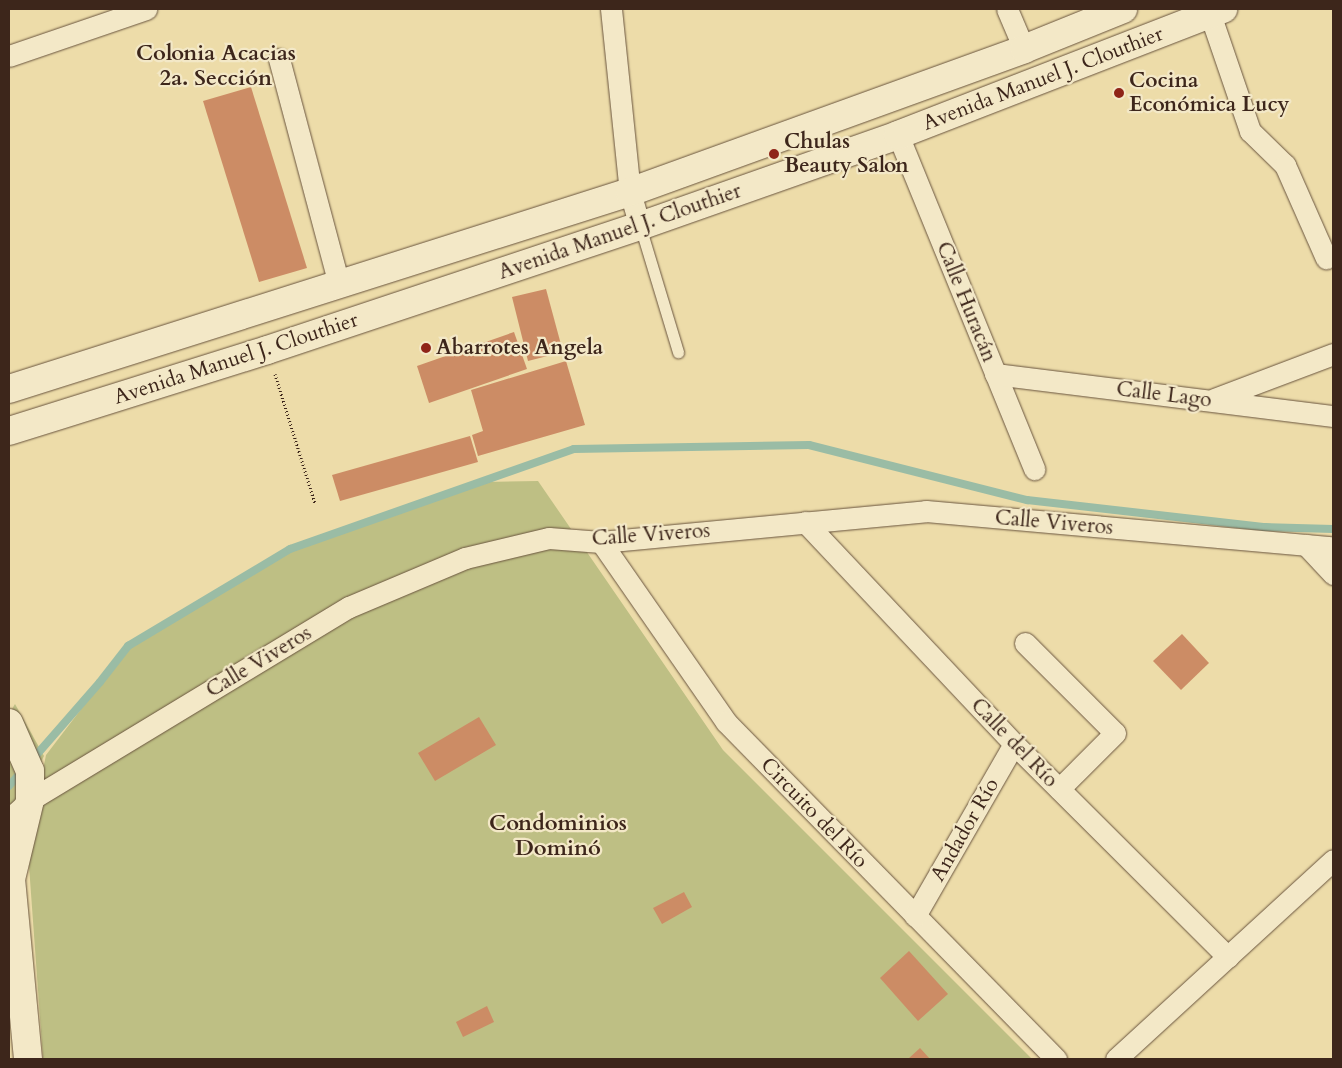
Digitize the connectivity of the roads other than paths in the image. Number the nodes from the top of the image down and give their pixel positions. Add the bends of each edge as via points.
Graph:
1 (146, 9) edge
2 (611, 9) edge
3 (1007, 9) edge
4 (1123, 9) edge
5 (1217, 11) edge
6 (1024, 49) junction
7 (9, 56) edge
8 (279, 59) dead end
9 (898, 135) junction
10 (630, 192) junction
11 (640, 226) junction
12 (1326, 258) dead end
13 (339, 285) junction
14 (678, 352) dead end
15 (1333, 354) edge
16 (995, 374) junction
17 (9, 390) edge
18 (1212, 400) junction
19 (1333, 416) edge
20 (9, 431) edge
21 (1034, 469) dead end
22 (805, 522) junction
23 (601, 542) junction
24 (1306, 545) junction
25 (1333, 547) edge
26 (1333, 574) edge
27 (1025, 643) dead end
28 (9, 723) edge
29 (1014, 744) junction
30 (1059, 789) junction
31 (30, 800) junction
32 (9, 819) edge
33 (1333, 860) edge
34 (915, 916) junction
35 (1228, 957) junction
36 (28, 1059) edge
37 (1056, 1059) edge
38 (1116, 1059) edge

1 - 7 street
2 - 10 street
3 - 6 street
4 - 6 main road, Avenida Manuel J. Clouthier
5 - 9 main road, Avenida Manuel J. Clouthier
5 - 12 street via 1250,131 1285,165
6 - 10 main road, Avenida Manuel J. Clouthier
8 - 13 street
9 - 11 main road, Avenida Manuel J. Clouthier
9 - 16 street, Calle Huracán
10 - 11 street
10 - 13 main road, Avenida Manuel J. Clouthier
11 - 14 lane
11 - 20 main road, Avenida Manuel J. Clouthier via 267,350
13 - 17 main road, Avenida Manuel J. Clouthier
15 - 18 street
16 - 18 street, Calle Lago
16 - 21 street, Calle Huracán
18 - 19 street, Calle Lago
22 - 23 street, Calle Viveros
22 - 24 street, Calle Viveros via 926,511
22 - 29 street, Calle del Río
23 - 31 street, Calle Viveros via 549,538 465,558 349,607
23 - 34 street, Circuito del Río via 726,722
24 - 25 street, Calle Viveros
24 - 26 street
27 - 30 street via 1115,733
28 - 31 main road via 30,771
29 - 30 street, Calle del Río
29 - 34 street, Andador Río
30 - 35 street, Calle del Río
31 - 32 street, Calle Viveros
31 - 36 main road via 11,879
33 - 35 street
34 - 37 street, Circuito del Río
35 - 38 street

